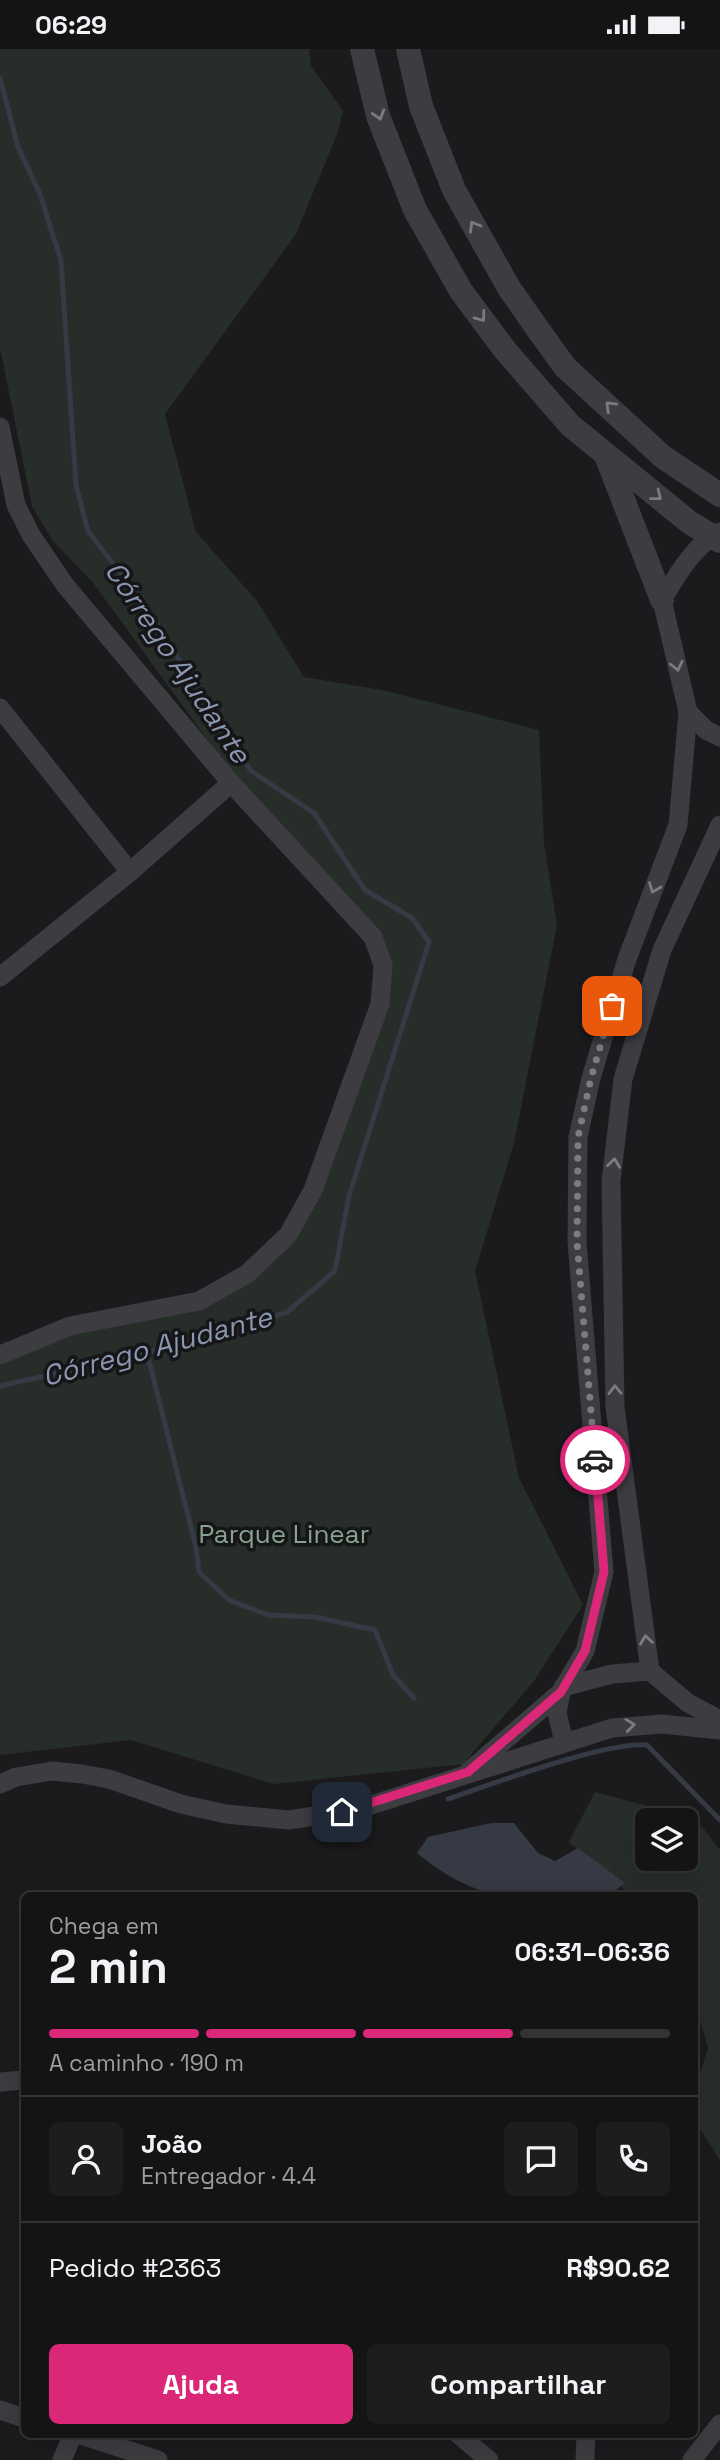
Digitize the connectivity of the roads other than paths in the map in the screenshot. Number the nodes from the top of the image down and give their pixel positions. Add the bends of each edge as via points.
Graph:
1 (362, 49) edge
2 (408, 49) edge
3 (537, 328) junction
4 (505, 350) junction
5 (0, 427) edge
6 (607, 457) junction
7 (720, 495) edge
8 (717, 536) edge
9 (662, 600) junction
10 (0, 708) edge
11 (688, 712) junction
12 (720, 737) edge
13 (231, 783) junction
14 (720, 825) edge
15 (130, 872) junction
16 (0, 977) edge
17 (0, 1355) edge
18 (650, 1671) junction
19 (562, 1689) junction
20 (720, 1720) edge
21 (720, 1730) edge
22 (564, 1742) junction
23 (468, 1772) junction
24 (0, 1784) edge
25 (21, 2080) edge
26 (0, 2081) edge
27 (0, 2410) edge
28 (21, 2417) edge
29 (720, 2424) edge
30 (71, 2438) edge
31 (90, 2438) edge
32 (463, 2438) edge
33 (62, 2460) edge
34 (158, 2460) edge
35 (489, 2460) edge
36 (692, 2460) edge

1 -> 4 street via 378,116 415,210 461,291
3 -> 2 street via 454,190 421,106
3 - 4 street
7 -> 3 street via 663,457 565,367
4 - 6 street via 570,425
5 - 13 street via 16,505 31,535 65,585
6 -> 8 street
6 - 9 street
8 - 9 street via 683,566
9 -> 11 street
10 - 15 street
11 - 12 street
11 -> 19 street via 678,825 627,959 578,1137 577,1242 604,1572 585,1651
13 - 15 street
13 - 17 street via 373,937 383,965 380,1004 313,1190 280,1243 247,1274 199,1301 70,1326
18 -> 14 street via 615,1407 611,1181 624,1079 662,950
15 - 16 street
18 - 19 street via 612,1674
18 - 20 street via 688,1703
19 - 22 street via 557,1713
19 - 23 street
22 -> 21 street via 634,1724
22 - 23 street
23 - 24 street via 359,1809 289,1821 181,1804 82,1773 52,1771
25 - 26 street
27 - 28 street
29 - 36 street
30 - 33 street
31 - 34 street
32 - 35 street

